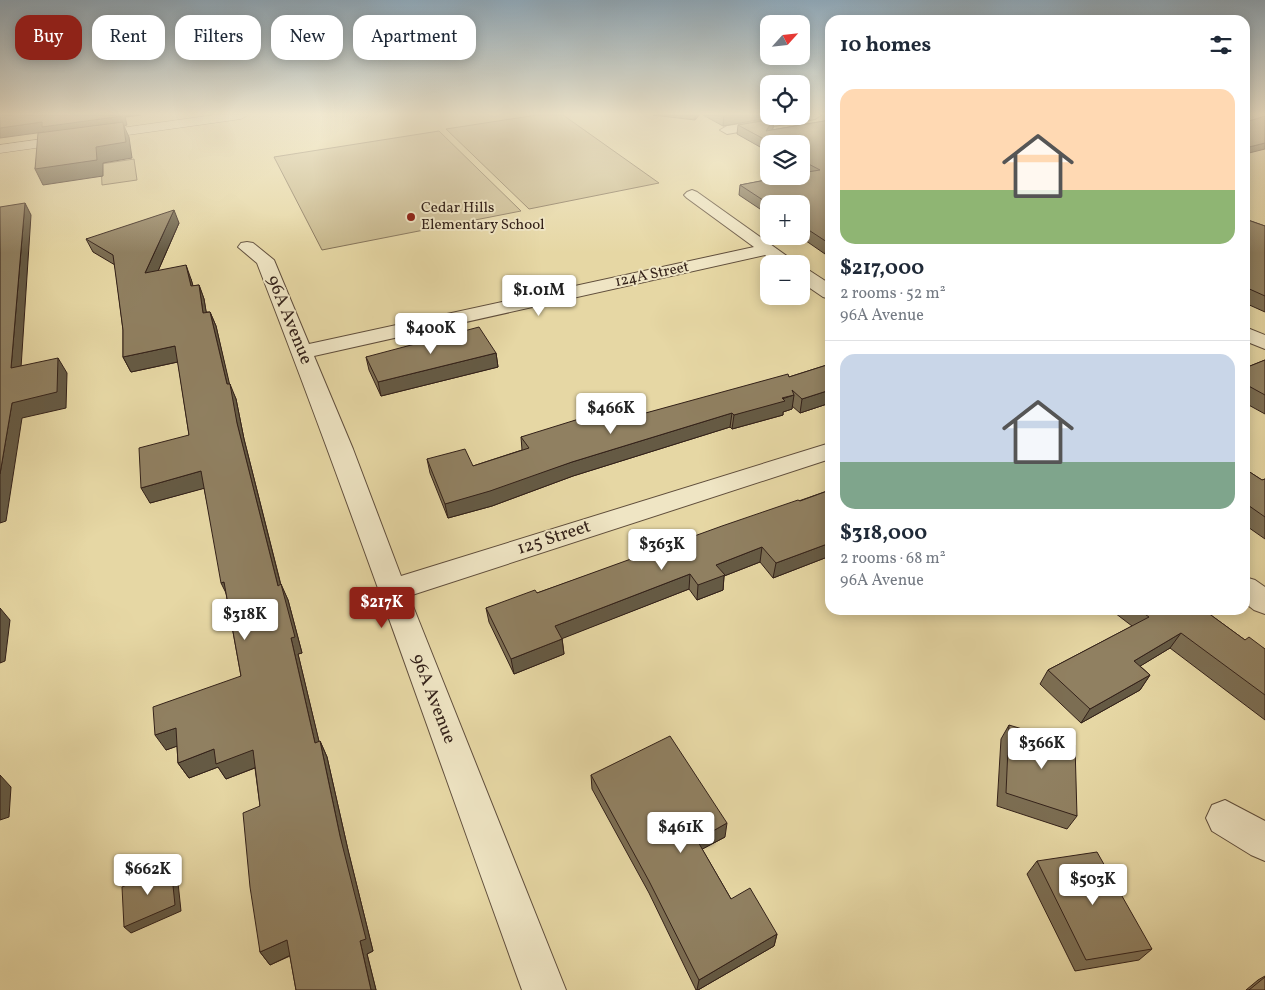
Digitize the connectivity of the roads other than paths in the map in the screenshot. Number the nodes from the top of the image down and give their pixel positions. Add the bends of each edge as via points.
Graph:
1 (692, 194) dead end
2 (247, 247) dead end
3 (768, 249) junction
4 (776, 255) edge
5 (810, 279) edge
6 (825, 290) edge
7 (1250, 336) edge
8 (1265, 343) edge
9 (302, 352) junction
10 (825, 453) edge
11 (392, 590) junction
12 (1250, 592) edge
13 (1265, 602) edge
14 (1225, 818) dead end
15 (1265, 842) edge
16 (544, 990) edge

1 - 3 street
2 - 9 street, 96A Avenue via 264,260
3 - 4 street
3 - 9 street, 124A Street
5 - 6 street
7 - 8 street
9 - 11 street, 96A Avenue
10 - 11 street, 125 Street
11 - 16 street, 96A Avenue
12 - 13 street
14 - 15 street

